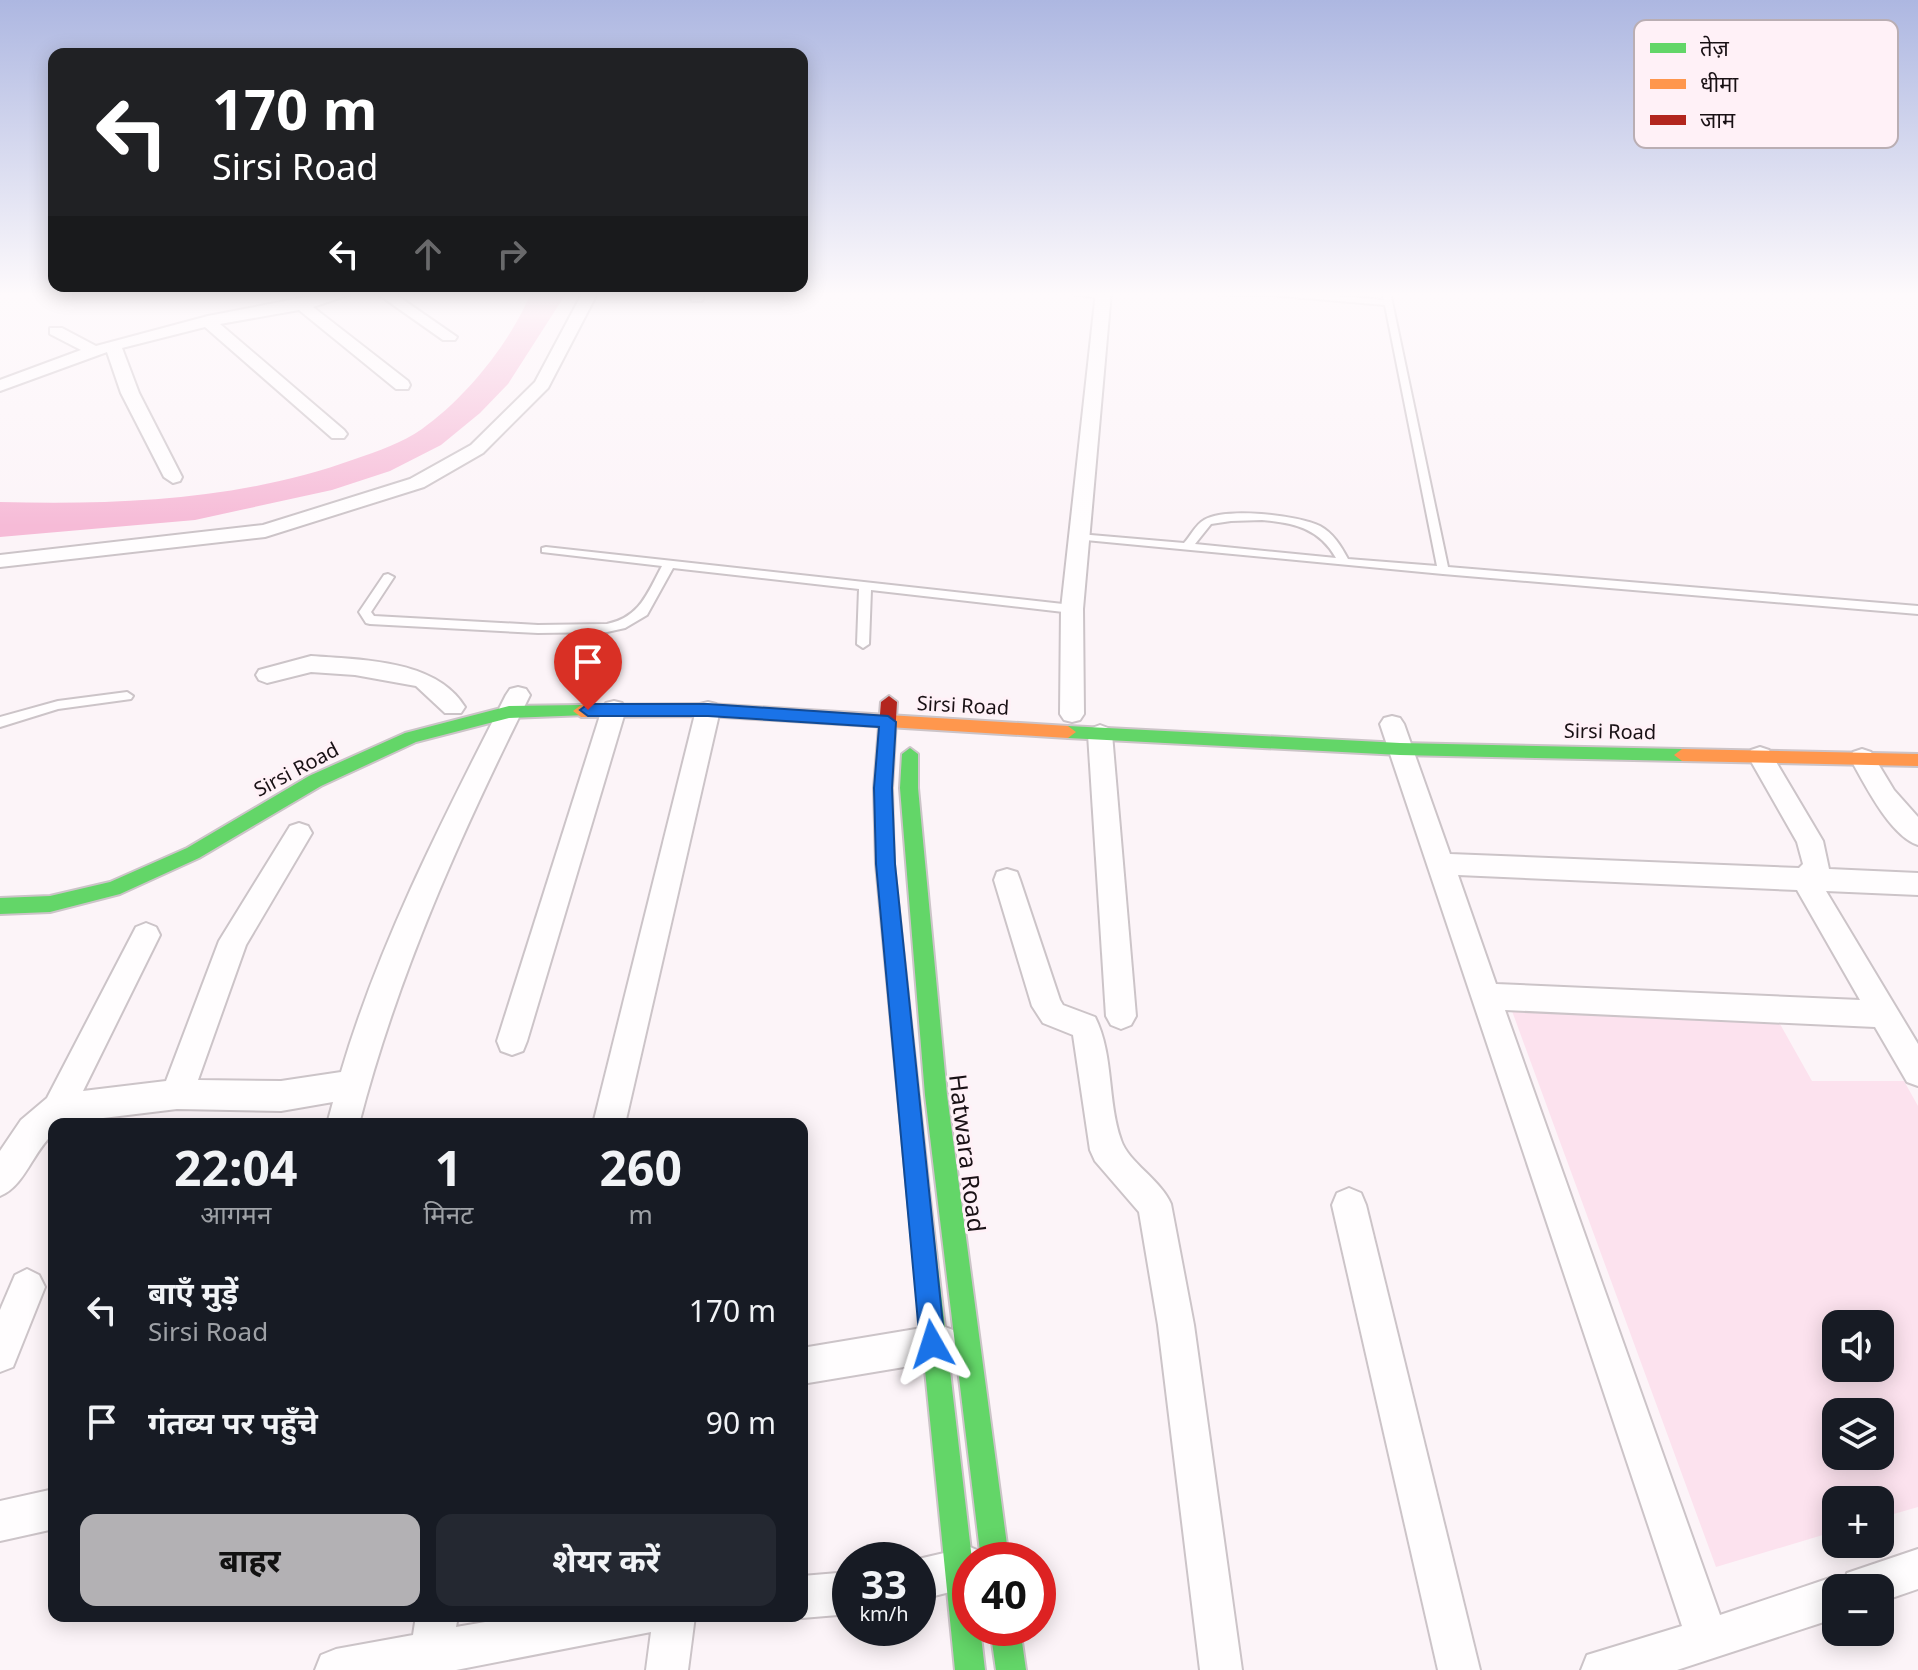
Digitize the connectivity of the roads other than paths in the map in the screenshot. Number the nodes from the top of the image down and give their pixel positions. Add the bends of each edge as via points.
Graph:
1 (43, 370) edge
2 (122, 370) edge
3 (264, 370) edge
4 (383, 370) edge
5 (549, 370) edge
6 (1096, 370) edge
7 (1402, 370) edge
8 (402, 385) dead end
9 (0, 386) edge
10 (338, 434) dead end
11 (173, 477) dead end
12 (1079, 537) junction
13 (1187, 547) junction
14 (546, 550) dead end
15 (0, 561) edge
16 (1344, 562) junction
17 (669, 564) junction
18 (1443, 571) junction
19 (388, 577) dead end
20 (865, 586) junction
21 (1072, 609) junction
22 (1918, 610) edge
23 (863, 644) dead end
24 (267, 675) dead end
25 (127, 696) dead end
26 (889, 702) junction
27 (514, 703) junction
28 (912, 703) joint
29 (614, 709) junction
30 (999, 709) dead end
31 (708, 710) junction
32 (437, 711) junction
33 (1072, 714) junction
34 (0, 722) edge
35 (888, 722) junction
36 (911, 724) junction
37 (1101, 724) junction
38 (1394, 730) junction
39 (1760, 756) junction
40 (1862, 758) junction
41 (1918, 760) edge
42 (299, 833) dead end
43 (1918, 835) edge
44 (127, 862) dead end
45 (1440, 864) junction
46 (99, 873) dead end
47 (70, 880) dead end
48 (1007, 880) dead end
49 (1805, 880) junction
50 (1918, 884) edge
51 (0, 906) edge
52 (146, 935) dead end
53 (1485, 996) junction
54 (1884, 1014) junction
55 (1121, 1016) dead end
56 (512, 1041) dead end
57 (1918, 1072) edge
58 (352, 1085) junction
59 (177, 1094) junction
60 (58, 1109) junction
61 (939, 1114) junction
62 (344, 1118) edge
63 (610, 1118) edge
64 (910, 1118) junction
65 (0, 1180) edge
66 (1349, 1205) dead end
67 (27, 1287) dead end
68 (950, 1340) junction
69 (0, 1354) edge
70 (808, 1365) edge
71 (48, 1510) edge
72 (0, 1521) edge
73 (979, 1542) edge
74 (979, 1542) edge
75 (1918, 1569) edge
76 (1894, 1577) edge
77 (832, 1594) edge
78 (808, 1596) edge
79 (1822, 1602) edge
80 (575, 1622) edge
81 (673, 1622) edge
82 (434, 1635) edge
83 (1708, 1640) junction
84 (973, 1646) edge
85 (1008, 1646) edge
86 (336, 1670) edge
87 (667, 1670) edge
88 (970, 1670) edge
89 (1011, 1670) edge
90 (1221, 1670) edge
91 (1459, 1670) edge
92 (1602, 1670) edge

1 - 9 street
2 - 11 street
3 - 10 street
4 - 8 street
5 - 15 street via 477,449 417,483 265,531
6 - 12 street
7 - 18 lane
12 - 13 lane
12 - 21 street
13 - 16 lane
13 - 16 lane via 1207,522 1261,518 1319,530
14 - 17 lane
16 - 18 lane
17 - 19 lane via 643,612 607,628 370,620 365,612
17 - 20 lane
18 - 22 lane
20 - 21 lane
20 - 23 lane
21 - 33 street
24 - 32 street via 311,664 423,680
25 - 34 lane via 58,705
26 - 27 street, Sirsi Road via 619,692
26 - 28 street, Sirsi Road
26 - 35 street
27 - 29 street, Sirsi Road
27 - 32 street, Sirsi Road
27 - 51 street, Sirsi Road via 411,737 315,781 193,853 113,889 50,904
27 - 58 street via 414,908
28 - 36 street, Hatwara Road
29 - 31 street, Sirsi Road
29 - 56 street
30 - 33 street, Sirsi Road
31 - 35 street, Sirsi Road
31 - 63 street
32 - 44 street, Sirsi Road via 356,742 170,845
33 - 37 street, Sirsi Road
35 - 36 street, Sirsi Road
35 - 64 street via 885,864
36 - 37 street, Sirsi Road
36 - 61 street, Hatwara Road via 909,788
37 - 38 street, Sirsi Road
37 - 55 street
38 - 39 street, Sirsi Road
38 - 45 street
39 - 40 street, Sirsi Road
39 - 49 street via 1810,841 1817,867
40 - 41 street, Sirsi Road
40 - 43 street via 1885,797
42 - 59 street via 233,941
45 - 49 street
45 - 53 street
46 - 47 street
48 - 90 street via 1047,1006 1053,1014 1084,1026 1088,1034 1106,1150 1154,1204 1176,1325
49 - 50 street
49 - 54 street
52 - 60 street
53 - 54 street
53 - 83 street
54 - 57 street
58 - 59 street via 281,1096
58 - 62 street
59 - 60 street
60 - 65 street via 32,1131
61 - 64 street
61 - 68 street, Hatwara Road
64 - 68 street
66 - 91 street
67 - 69 street
68 - 70 street
68 - 73 street, Hatwara Road
68 - 74 street
71 - 72 street
75 - 76 street
77 - 78 street
79 - 83 street
80 - 82 street
81 - 87 street
82 - 86 street
83 - 92 street
84 - 88 street
85 - 89 street

